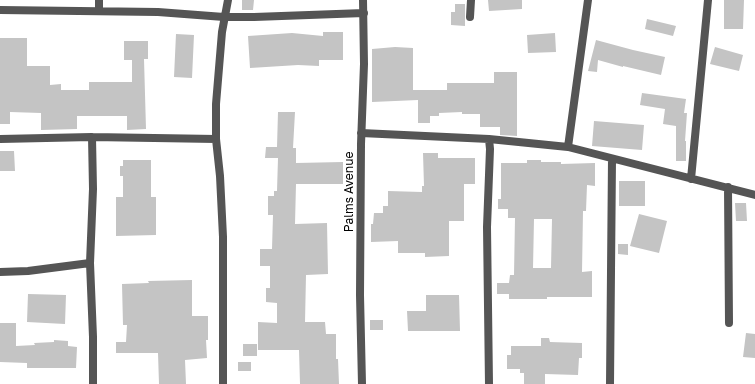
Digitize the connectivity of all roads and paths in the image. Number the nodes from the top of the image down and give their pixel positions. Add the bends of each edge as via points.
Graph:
1 (99, 0) edge
2 (228, 0) edge
3 (363, 0) edge
4 (471, 0) edge
5 (588, 0) edge
6 (708, 0) edge
7 (0, 10) edge
8 (99, 11) junction
9 (364, 13) junction
10 (224, 17) junction
11 (470, 17) dead end
12 (361, 133) junction
13 (92, 137) junction
14 (0, 139) edge
15 (216, 139) junction
16 (489, 139) junction
17 (568, 147) junction
18 (612, 159) junction
19 (691, 179) junction
20 (728, 187) junction
21 (755, 195) edge
22 (90, 263) junction
23 (0, 272) edge
24 (729, 323) dead end
25 (93, 384) edge
26 (223, 384) edge
27 (362, 384) edge
28 (489, 384) edge
29 (610, 384) edge

1 - 8 street
2 - 10 street
3 - 9 street, Palms Avenue
4 - 11 street
5 - 17 street
6 - 19 street
7 - 8 street
8 - 10 street
9 - 10 street
9 - 12 street, Palms Avenue
10 - 15 street via 216,104
12 - 16 street
12 - 27 street, Palms Avenue
13 - 14 street
13 - 15 street
13 - 22 street
15 - 26 street via 223,237
16 - 17 street
16 - 28 street
17 - 18 street
18 - 19 street
18 - 29 street
19 - 20 street
20 - 21 street
20 - 24 street
22 - 23 street
22 - 25 street

